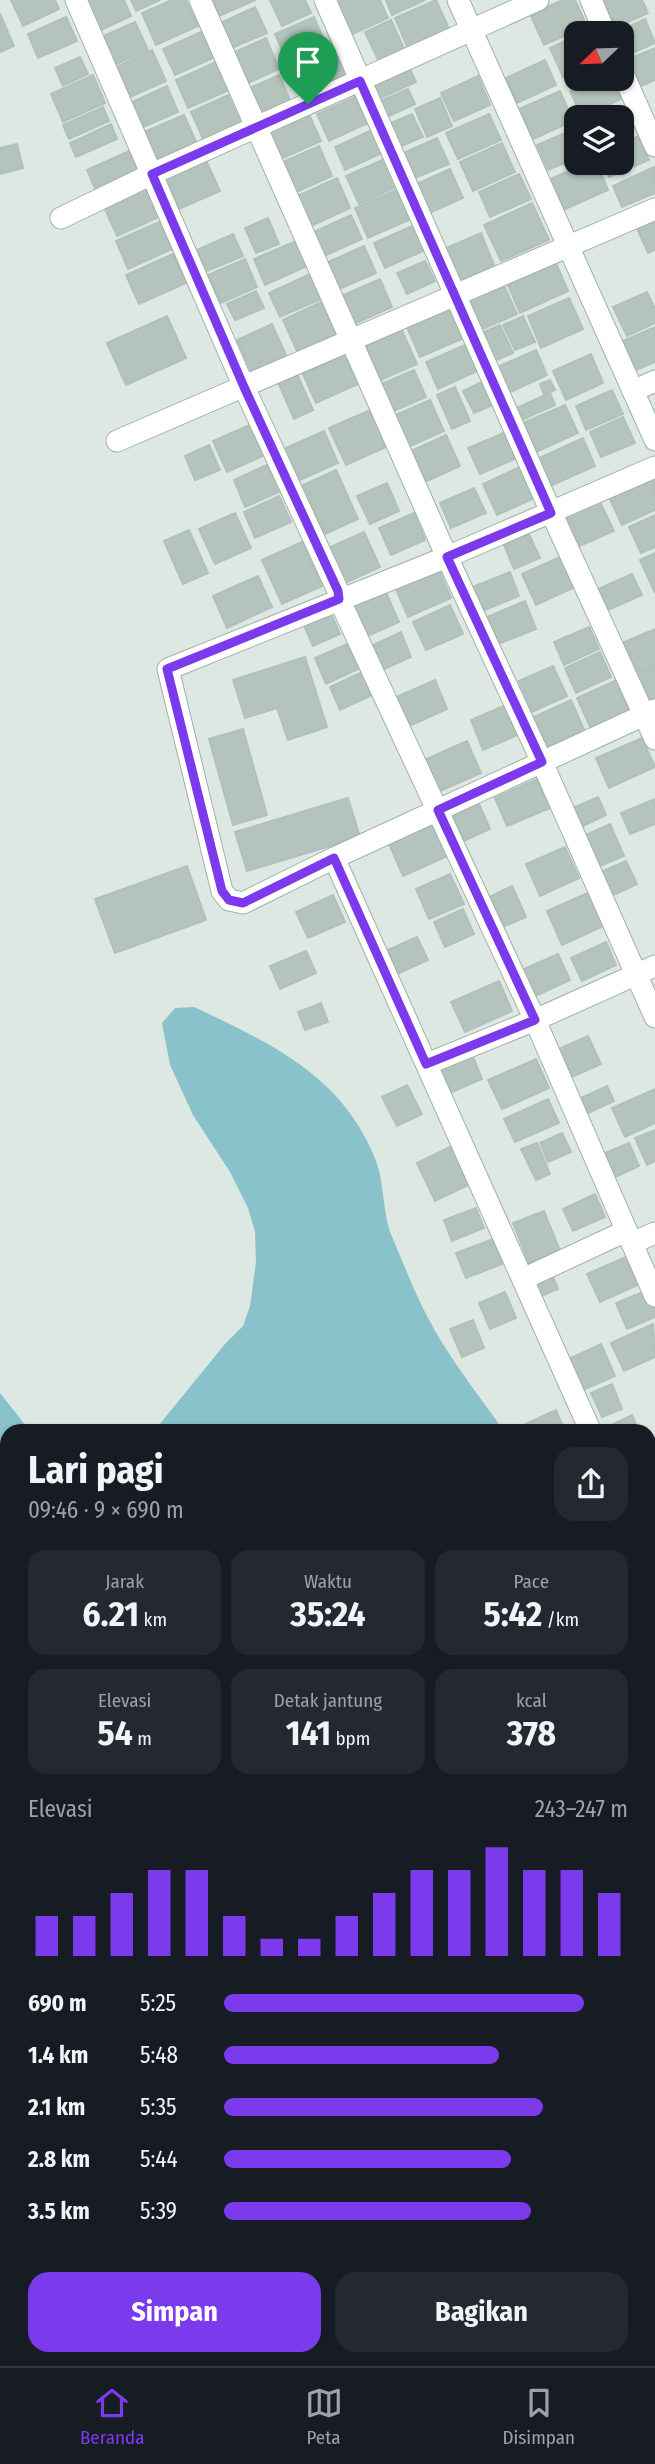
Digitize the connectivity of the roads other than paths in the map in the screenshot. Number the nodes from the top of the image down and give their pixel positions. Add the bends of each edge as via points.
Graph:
1 (76, 0) edge
2 (200, 0) edge
3 (325, 0) edge
4 (458, 0) edge
5 (538, 0) edge
6 (591, 0) edge
7 (600, 21) edge
8 (471, 30) junction
9 (360, 81) junction
10 (631, 91) edge
11 (256, 127) junction
12 (655, 146) edge
13 (152, 174) junction
14 (655, 209) edge
15 (61, 218) dead end
16 (569, 248) junction
17 (455, 297) junction
18 (351, 341) junction
19 (655, 380) edge
20 (244, 387) junction
21 (633, 391) junction
22 (655, 440) edge
23 (117, 441) dead end
24 (655, 467) edge
25 (551, 513) junction
26 (447, 557) junction
27 (339, 599) junction
28 (650, 713) edge
29 (655, 739) edge
30 (542, 762) junction
31 (438, 810) junction
32 (334, 858) junction
33 (646, 970) edge
34 (655, 1017) edge
35 (535, 1020) junction
36 (426, 1064) junction
37 (655, 1233) edge
38 (629, 1237) junction
39 (523, 1279) junction
40 (655, 1296) edge
41 (587, 1424) edge

1 - 13 street
2 - 11 street
3 - 9 street
4 - 8 street
5 - 8 street
6 - 7 street
8 - 9 street
8 - 16 street
9 - 11 street
9 - 17 street
10 - 12 street
11 - 13 street
11 - 18 street
13 - 15 street
13 - 20 street
14 - 16 street
16 - 17 street
16 - 21 street
17 - 18 street
17 - 25 street
18 - 20 street
18 - 26 street
19 - 21 street
20 - 23 street
20 - 27 street
21 - 22 street
24 - 25 street
25 - 26 street
25 - 28 street
26 - 27 street
26 - 30 street
27 - 31 street
27 - 32 street via 167,669 222,891 229,900 243,903
28 - 29 street
28 - 30 street
30 - 31 street
30 - 33 street
31 - 32 street
31 - 35 street
32 - 36 street
33 - 34 street
33 - 35 street
35 - 36 street
35 - 38 street
36 - 39 street
37 - 38 street
38 - 39 street
38 - 40 street
39 - 41 street

